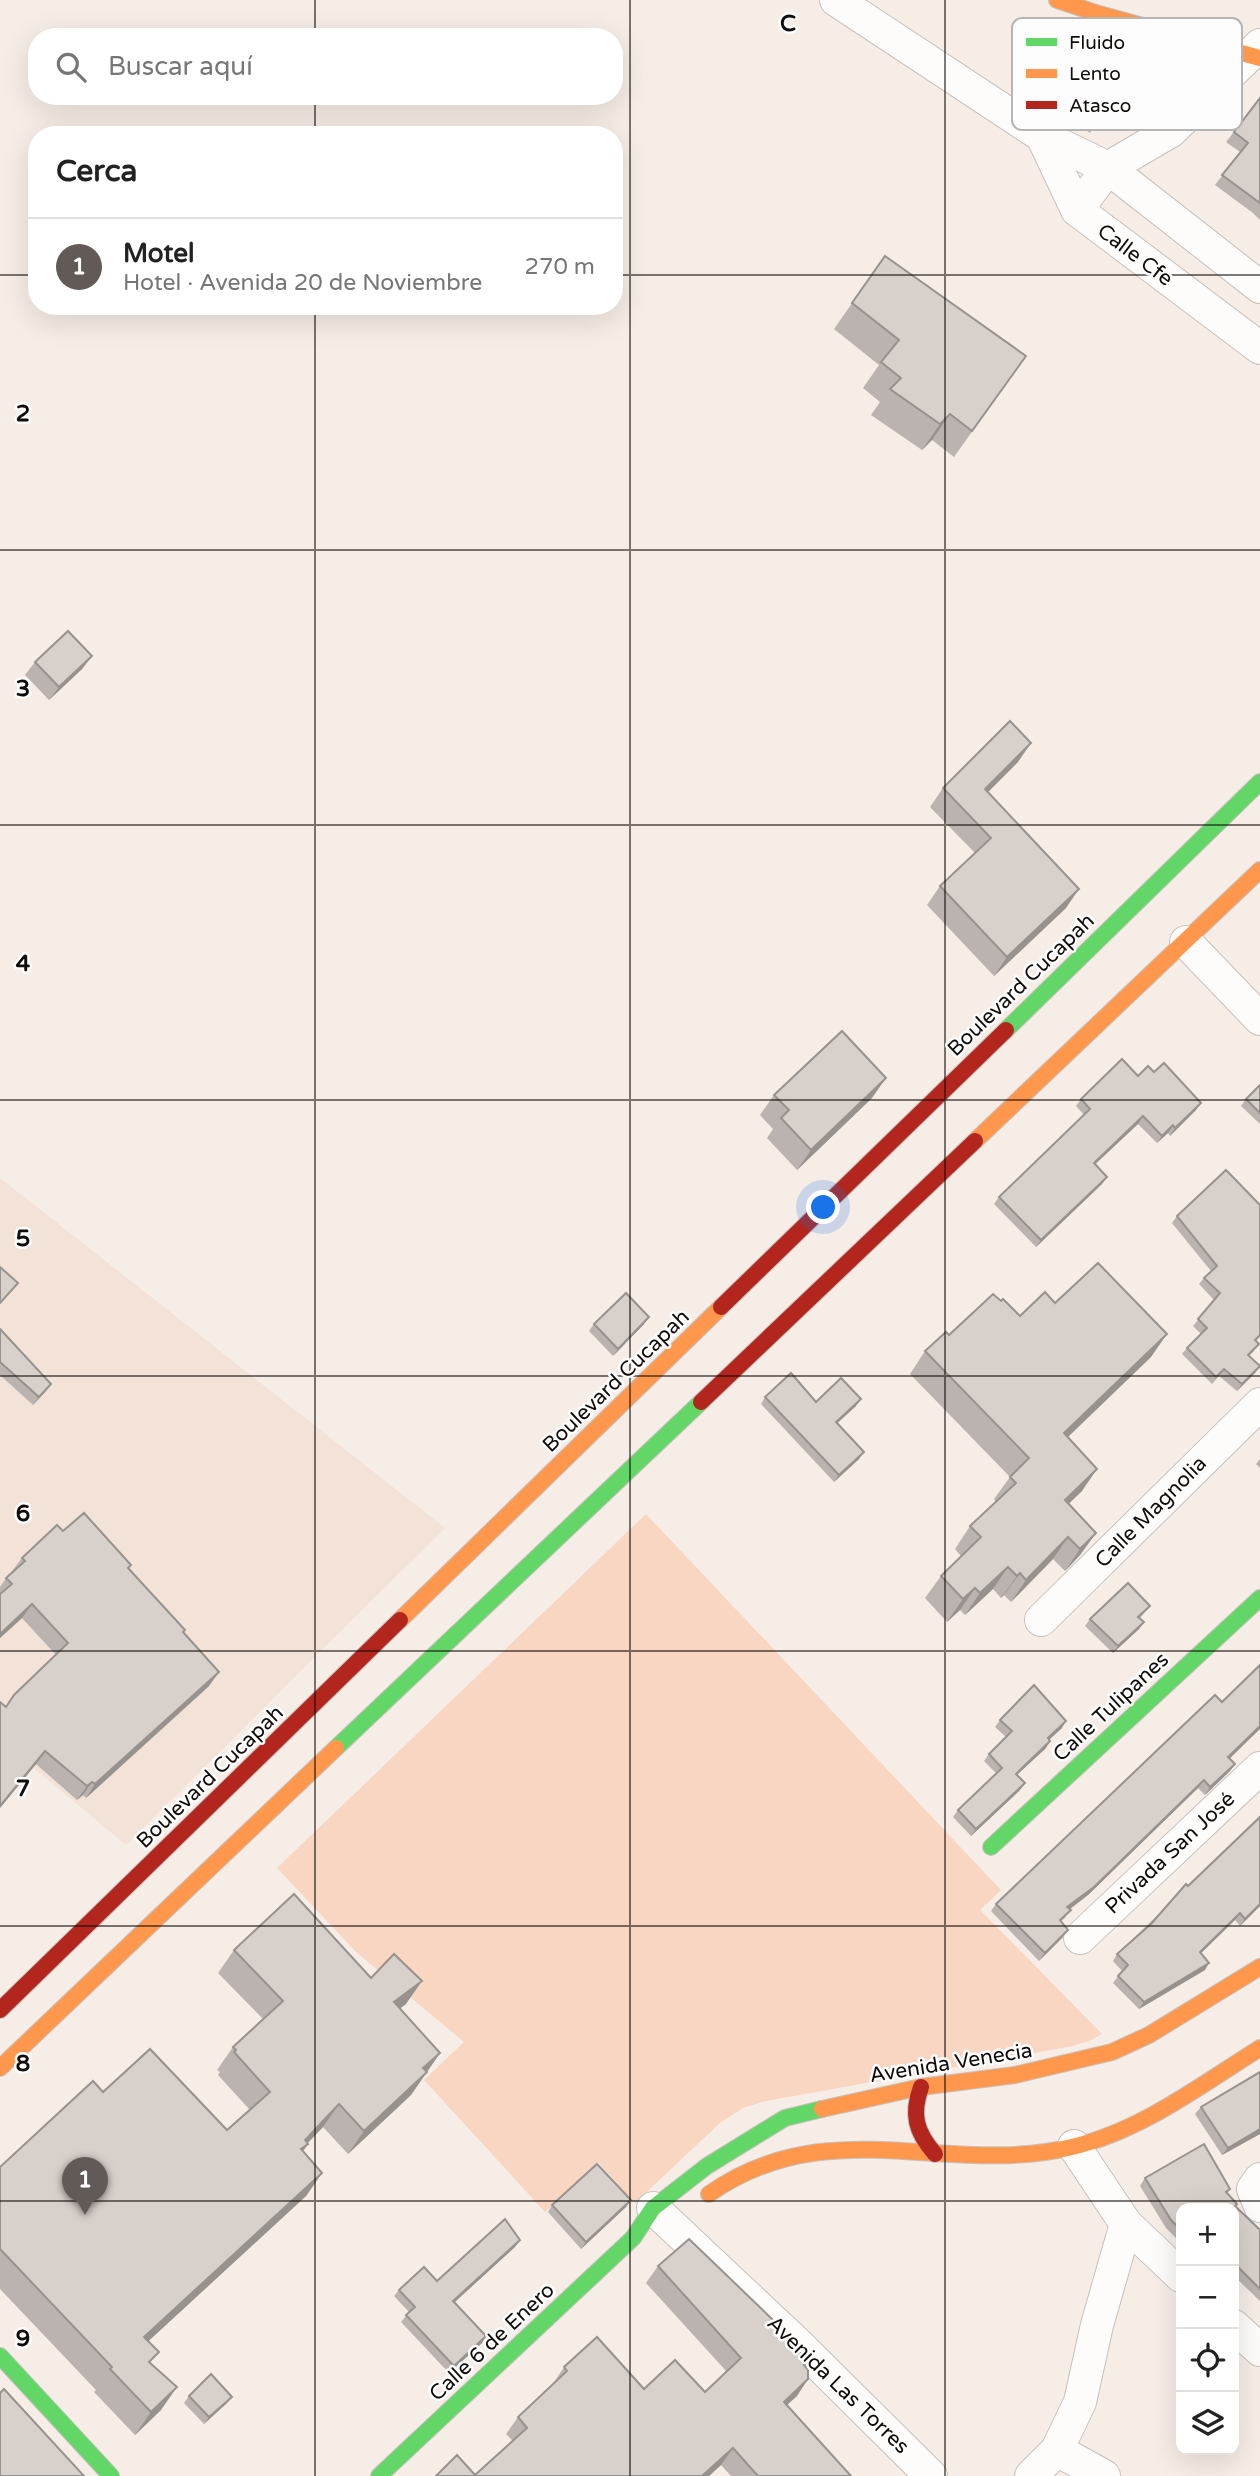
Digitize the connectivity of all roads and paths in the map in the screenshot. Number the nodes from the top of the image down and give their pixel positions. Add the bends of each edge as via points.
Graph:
1 (836, 0) edge
2 (1057, 0) edge
3 (1125, 18) edge
4 (1256, 53) edge
5 (1242, 66) edge
6 (1012, 116) edge
7 (1033, 130) edge
8 (1172, 130) edge
9 (1042, 136) junction
10 (1108, 168) junction
11 (1077, 210) junction
12 (1260, 287) edge
13 (1260, 348) edge
14 (1260, 782) edge
15 (1260, 870) edge
16 (1186, 942) junction
17 (1260, 1019) edge
18 (1260, 1404) edge
19 (1260, 1598) edge
20 (1041, 1620) dead end
21 (1260, 1768) edge
22 (991, 1847) dead end
23 (1080, 1938) dead end
24 (1260, 1967) edge
25 (0, 2010) edge
26 (1260, 2048) edge
27 (0, 2068) edge
28 (921, 2087) junction
29 (1074, 2146) junction
30 (935, 2154) junction
31 (1260, 2179) edge
32 (699, 2200) dead end
33 (1260, 2206) edge
34 (666, 2214) junction
35 (1126, 2224) junction
36 (1176, 2271) edge
37 (1237, 2329) edge
38 (1260, 2350) edge
39 (0, 2356) edge
40 (1057, 2450) junction
41 (111, 2476) edge
42 (379, 2476) edge
43 (931, 2476) edge
44 (1031, 2476) edge
45 (1104, 2476) edge

1 - 6 street
2 - 3 main road
4 - 5 street
7 - 9 street
8 - 10 street
9 - 10 street
9 - 11 street, Calle Cfe
10 - 11 street
10 - 12 street
11 - 13 street, Calle Cfe
14 - 25 main road, Boulevard Cucapah
15 - 16 main road
16 - 17 street
16 - 27 main road
18 - 20 street, Calle Magnolia
19 - 22 main road, Calle Tulipanes
21 - 23 street, Privada San José
24 - 28 main road, Avenida Venecia via 1149,2035 1112,2052 1015,2075
26 - 29 main road via 1130,2125
28 - 30 main road via 915,2124
28 - 34 main road, Avenida Venecia via 785,2118 715,2161
29 - 30 main road via 1026,2154
29 - 35 street
30 - 32 main road via 868,2148 787,2159 741,2173
31 - 33 street via 1253,2189
34 - 42 main road, Calle 6 de Enero via 633,2238
34 - 43 street, Avenida Las Torres
35 - 36 street
35 - 40 street via 1080,2402
37 - 38 street
39 - 41 main road
40 - 44 street
40 - 45 street

